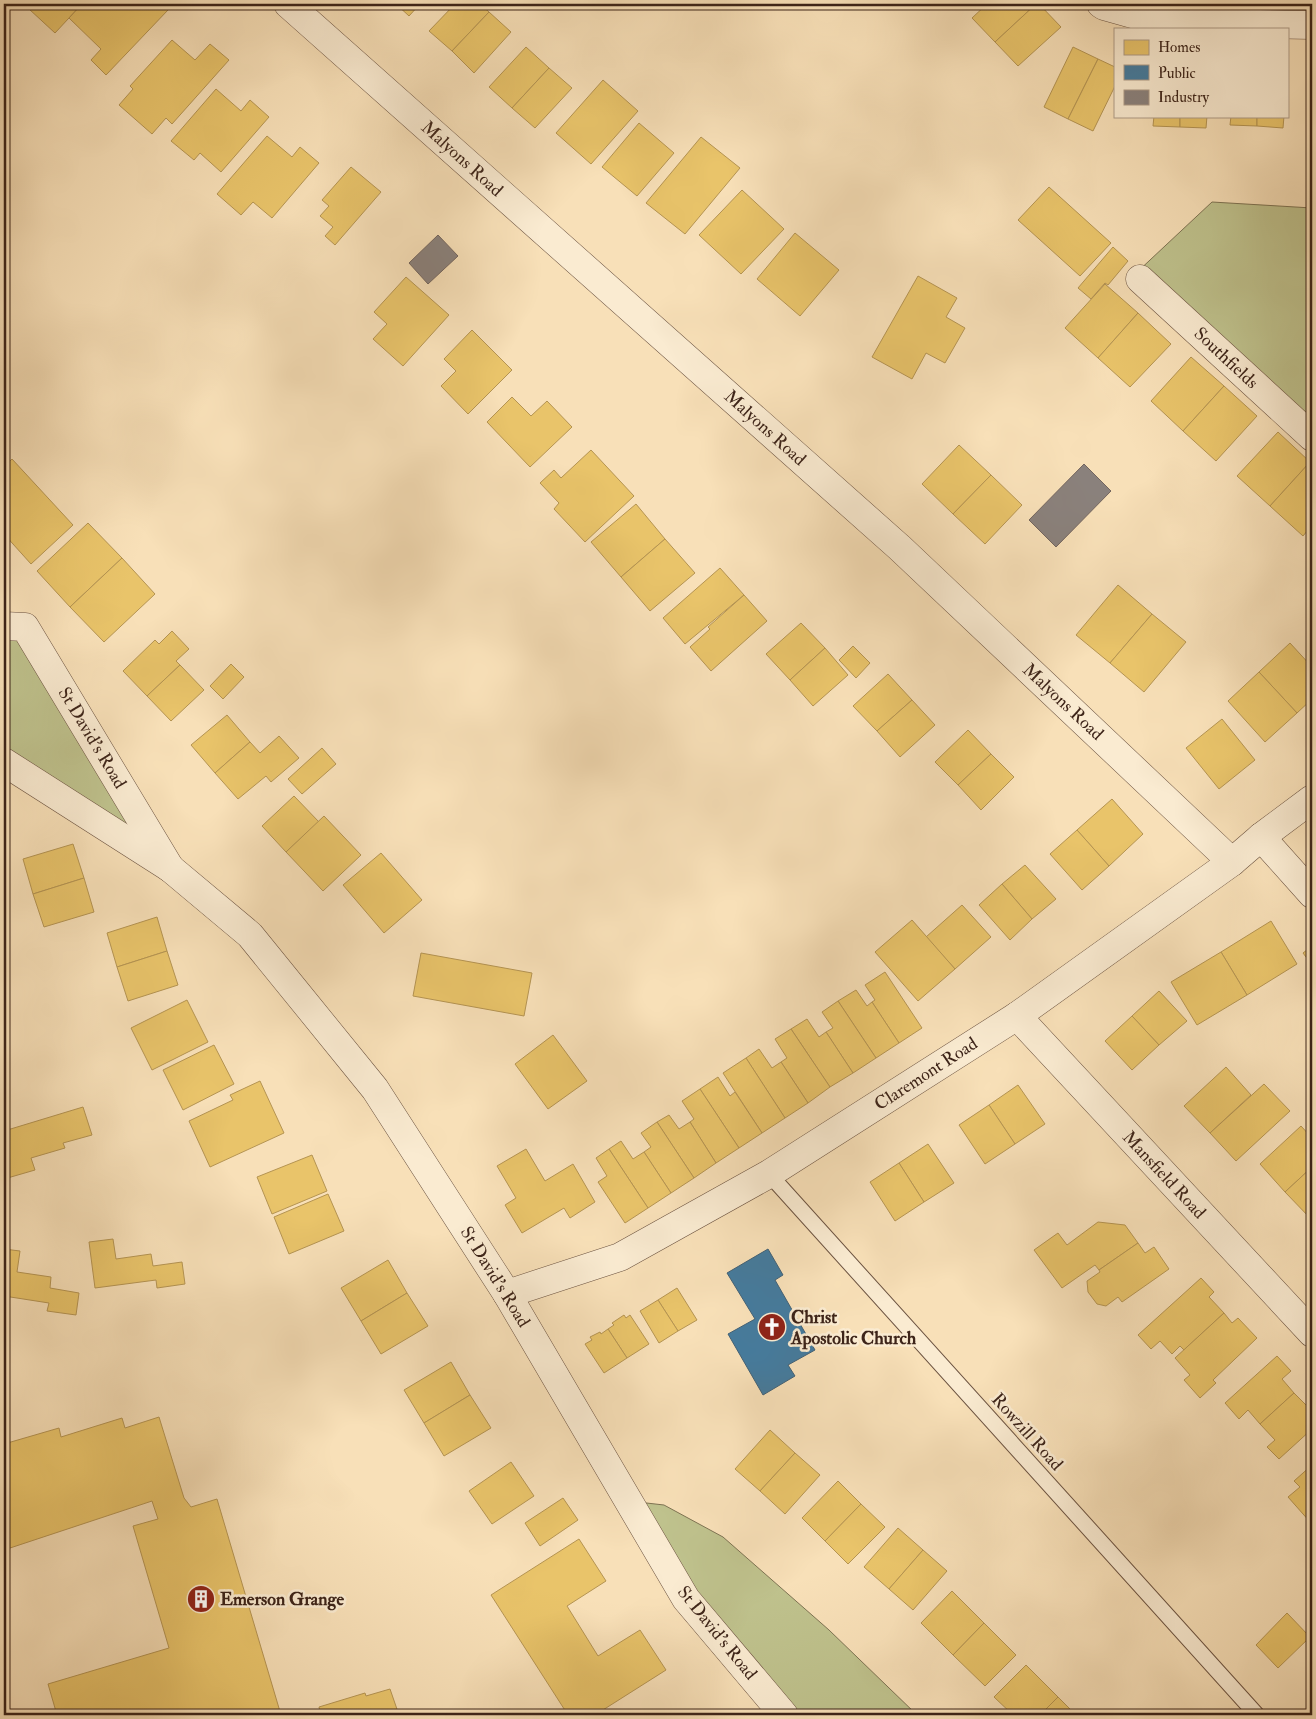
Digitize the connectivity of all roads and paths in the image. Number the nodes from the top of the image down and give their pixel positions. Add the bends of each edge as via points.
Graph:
1 (288, 4) edge
2 (1101, 4) edge
3 (1312, 26) edge
4 (1140, 279) dead end
5 (1312, 437) edge
6 (4, 626) edge
7 (4, 762) edge
8 (1312, 799) edge
9 (1261, 837) junction
10 (1232, 862) junction
11 (170, 868) junction
12 (1312, 894) edge
13 (1017, 1016) junction
14 (769, 1174) junction
15 (507, 1294) junction
16 (1312, 1333) edge
17 (784, 1715) edge
18 (1257, 1715) edge

1 - 10 street, Malyons Road via 900,548
2 - 3 street via 1161,22
4 - 5 street, Southfields
6 - 11 street, St David's Road via 25,627
7 - 11 street, St David's Road
8 - 9 street, Claremont Road
9 - 10 street, Claremont Road
9 - 12 street
10 - 13 street, Claremont Road
11 - 15 street, St David's Road via 250,935 375,1089
13 - 14 street, Claremont Road
13 - 16 street, Mansfield Road
14 - 15 street, Claremont Road via 620,1257
14 - 18 lane, Rowzill Road
15 - 17 street, St David's Road via 686,1599

